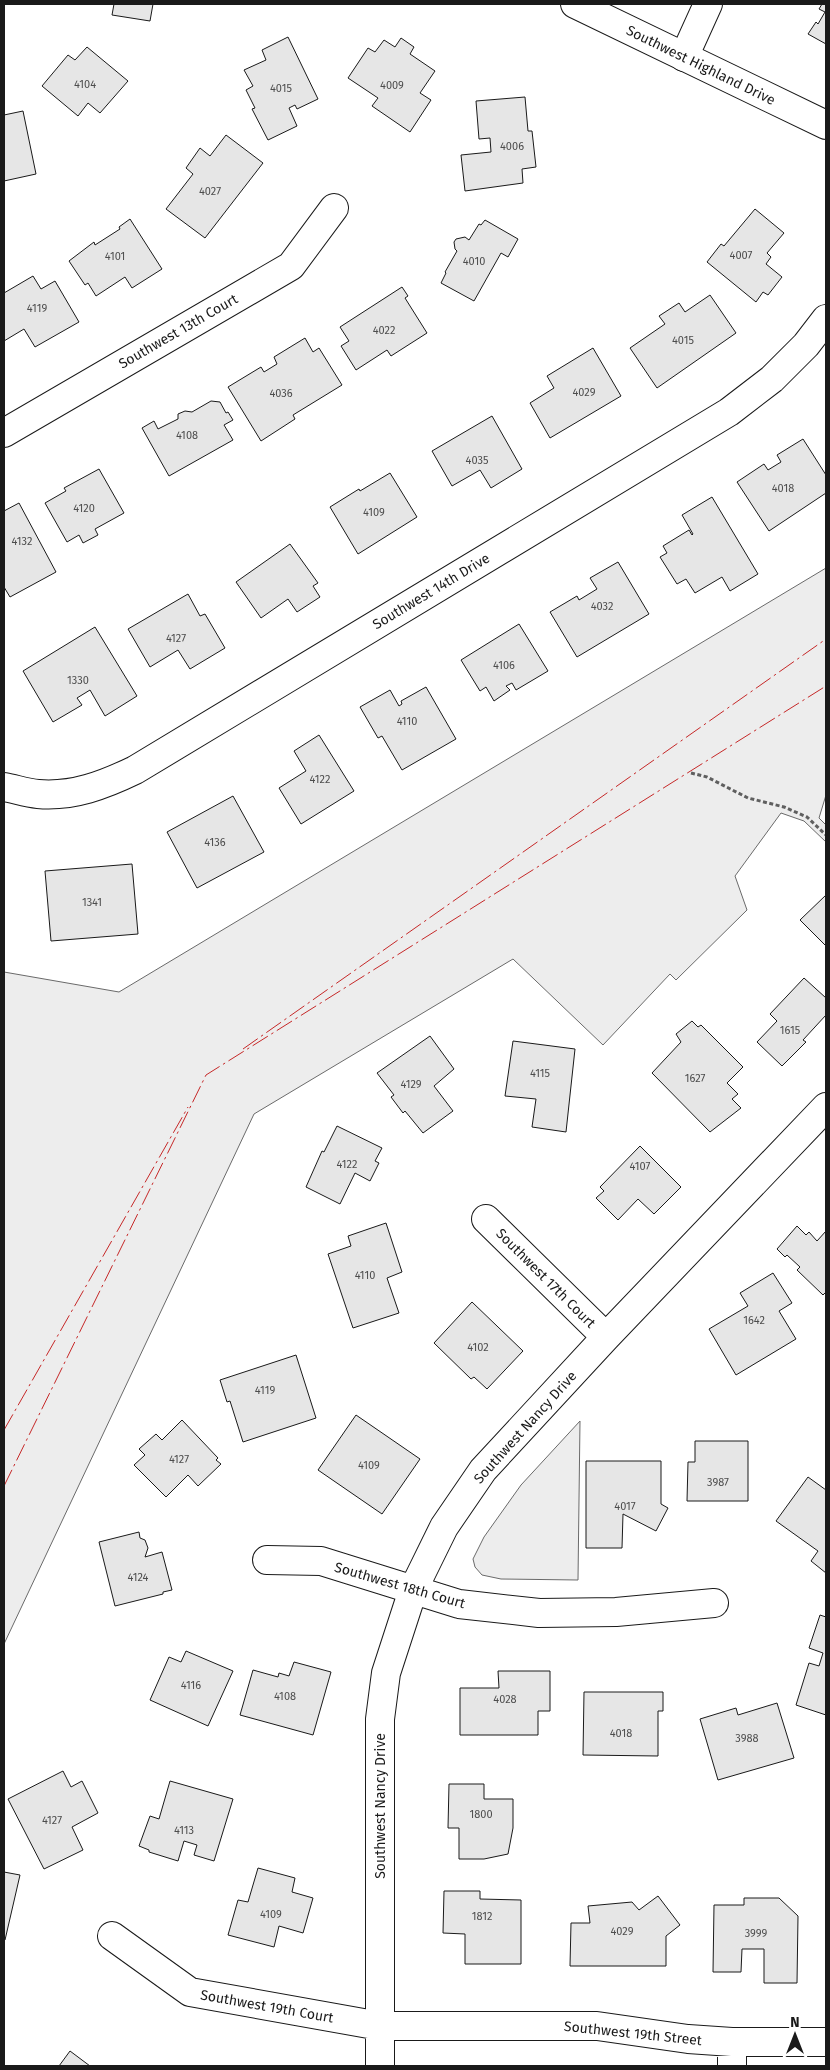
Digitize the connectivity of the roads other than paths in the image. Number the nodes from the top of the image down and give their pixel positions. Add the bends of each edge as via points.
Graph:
1 (575, 4) edge
2 (708, 4) edge
3 (684, 56) junction
4 (826, 126) edge
5 (334, 208) dead end
6 (826, 319) edge
7 (4, 433) edge
8 (4, 787) edge
9 (826, 1107) edge
10 (486, 1219) dead end
11 (606, 1338) junction
12 (267, 1560) dead end
13 (413, 1590) junction
14 (714, 1603) dead end
15 (112, 1936) dead end
16 (380, 2026) junction
17 (826, 2042) edge
18 (732, 2054) edge
19 (380, 2066) edge

1 - 3 street, Southwest Highland Drive
2 - 3 street
3 - 4 street, Southwest Highland Drive
5 - 7 street, Southwest 13th Court via 291,266
6 - 8 street, Southwest 14th Drive via 806,345 772,379 729,412 135,770 75,793 38,794
9 - 11 street, Southwest Nancy Drive
10 - 11 street, Southwest 17th Court
11 - 13 street, Southwest Nancy Drive via 483,1470 444,1527
12 - 13 street, Southwest 18th Court via 321,1561
13 - 14 street, Southwest 18th Court via 458,1604 539,1612 616,1612
13 - 16 street, Southwest Nancy Drive via 386,1673 380,1719
15 - 16 street, Southwest 19th Court via 190,1992
16 - 18 street, Southwest 19th Street via 597,2026
16 - 19 street, Southwest Nancy Drive
17 - 18 street, Southwest 19th Street

